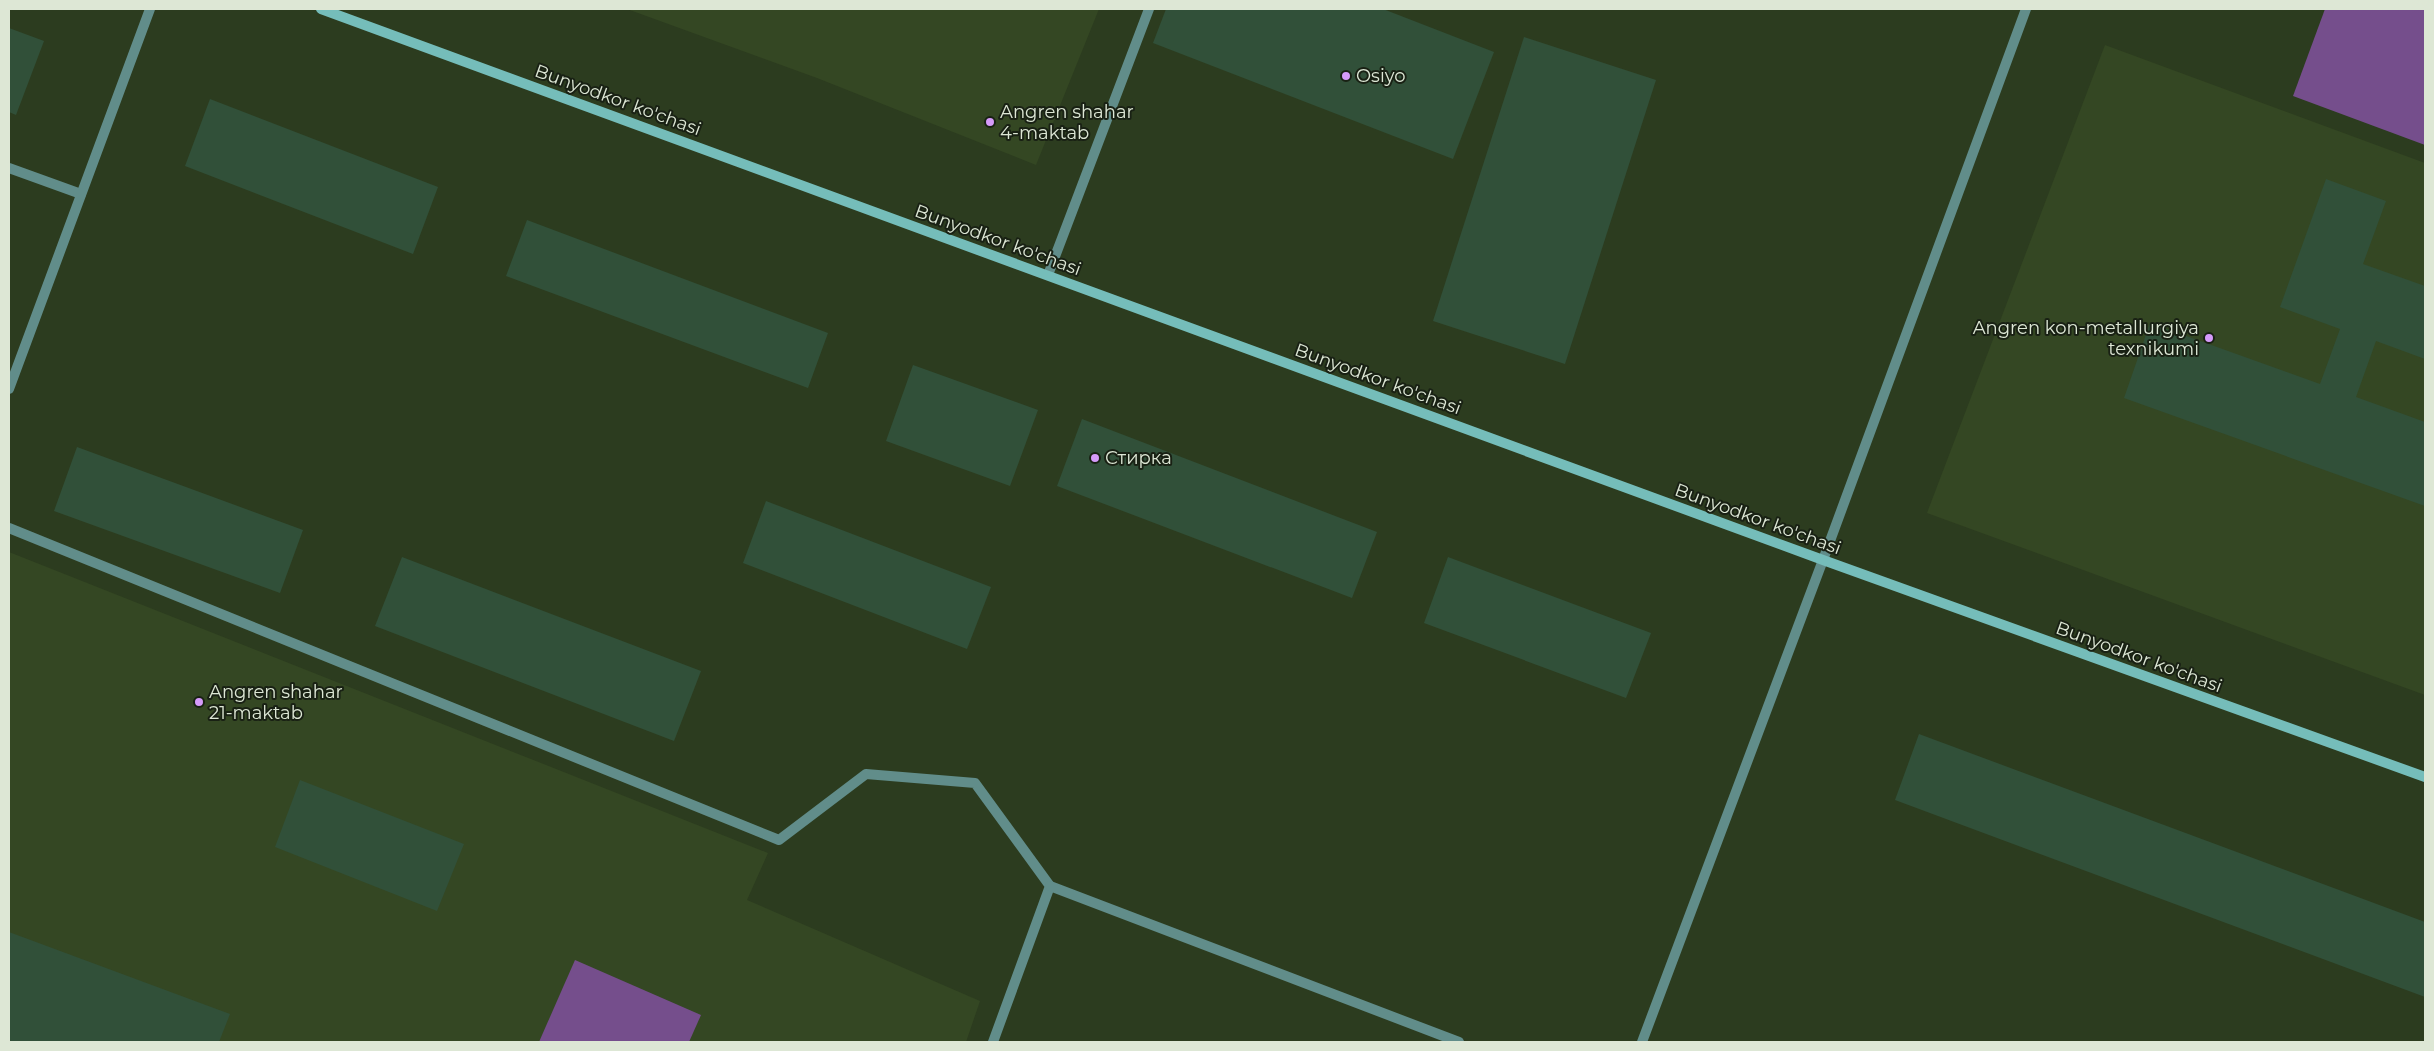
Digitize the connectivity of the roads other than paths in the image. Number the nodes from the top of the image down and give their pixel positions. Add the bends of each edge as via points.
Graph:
1 (150, 9) edge
2 (321, 9) edge
3 (1148, 9) edge
4 (2026, 9) edge
5 (9, 168) edge
6 (81, 194) junction
7 (1048, 275) junction
8 (9, 389) edge
9 (9, 528) edge
10 (1823, 560) junction
11 (2425, 777) edge
12 (1050, 886) junction
13 (993, 1042) edge
14 (1459, 1042) edge
15 (1642, 1042) edge

1 - 6 street
2 - 7 main road, Bunyodkor ko'chasi
3 - 7 street
4 - 10 street
5 - 6 street
6 - 8 street
7 - 10 main road, Bunyodkor ko'chasi
9 - 12 street via 779,840 866,774 976,783
10 - 11 main road, Bunyodkor ko'chasi
10 - 15 street
12 - 13 street
12 - 14 street

